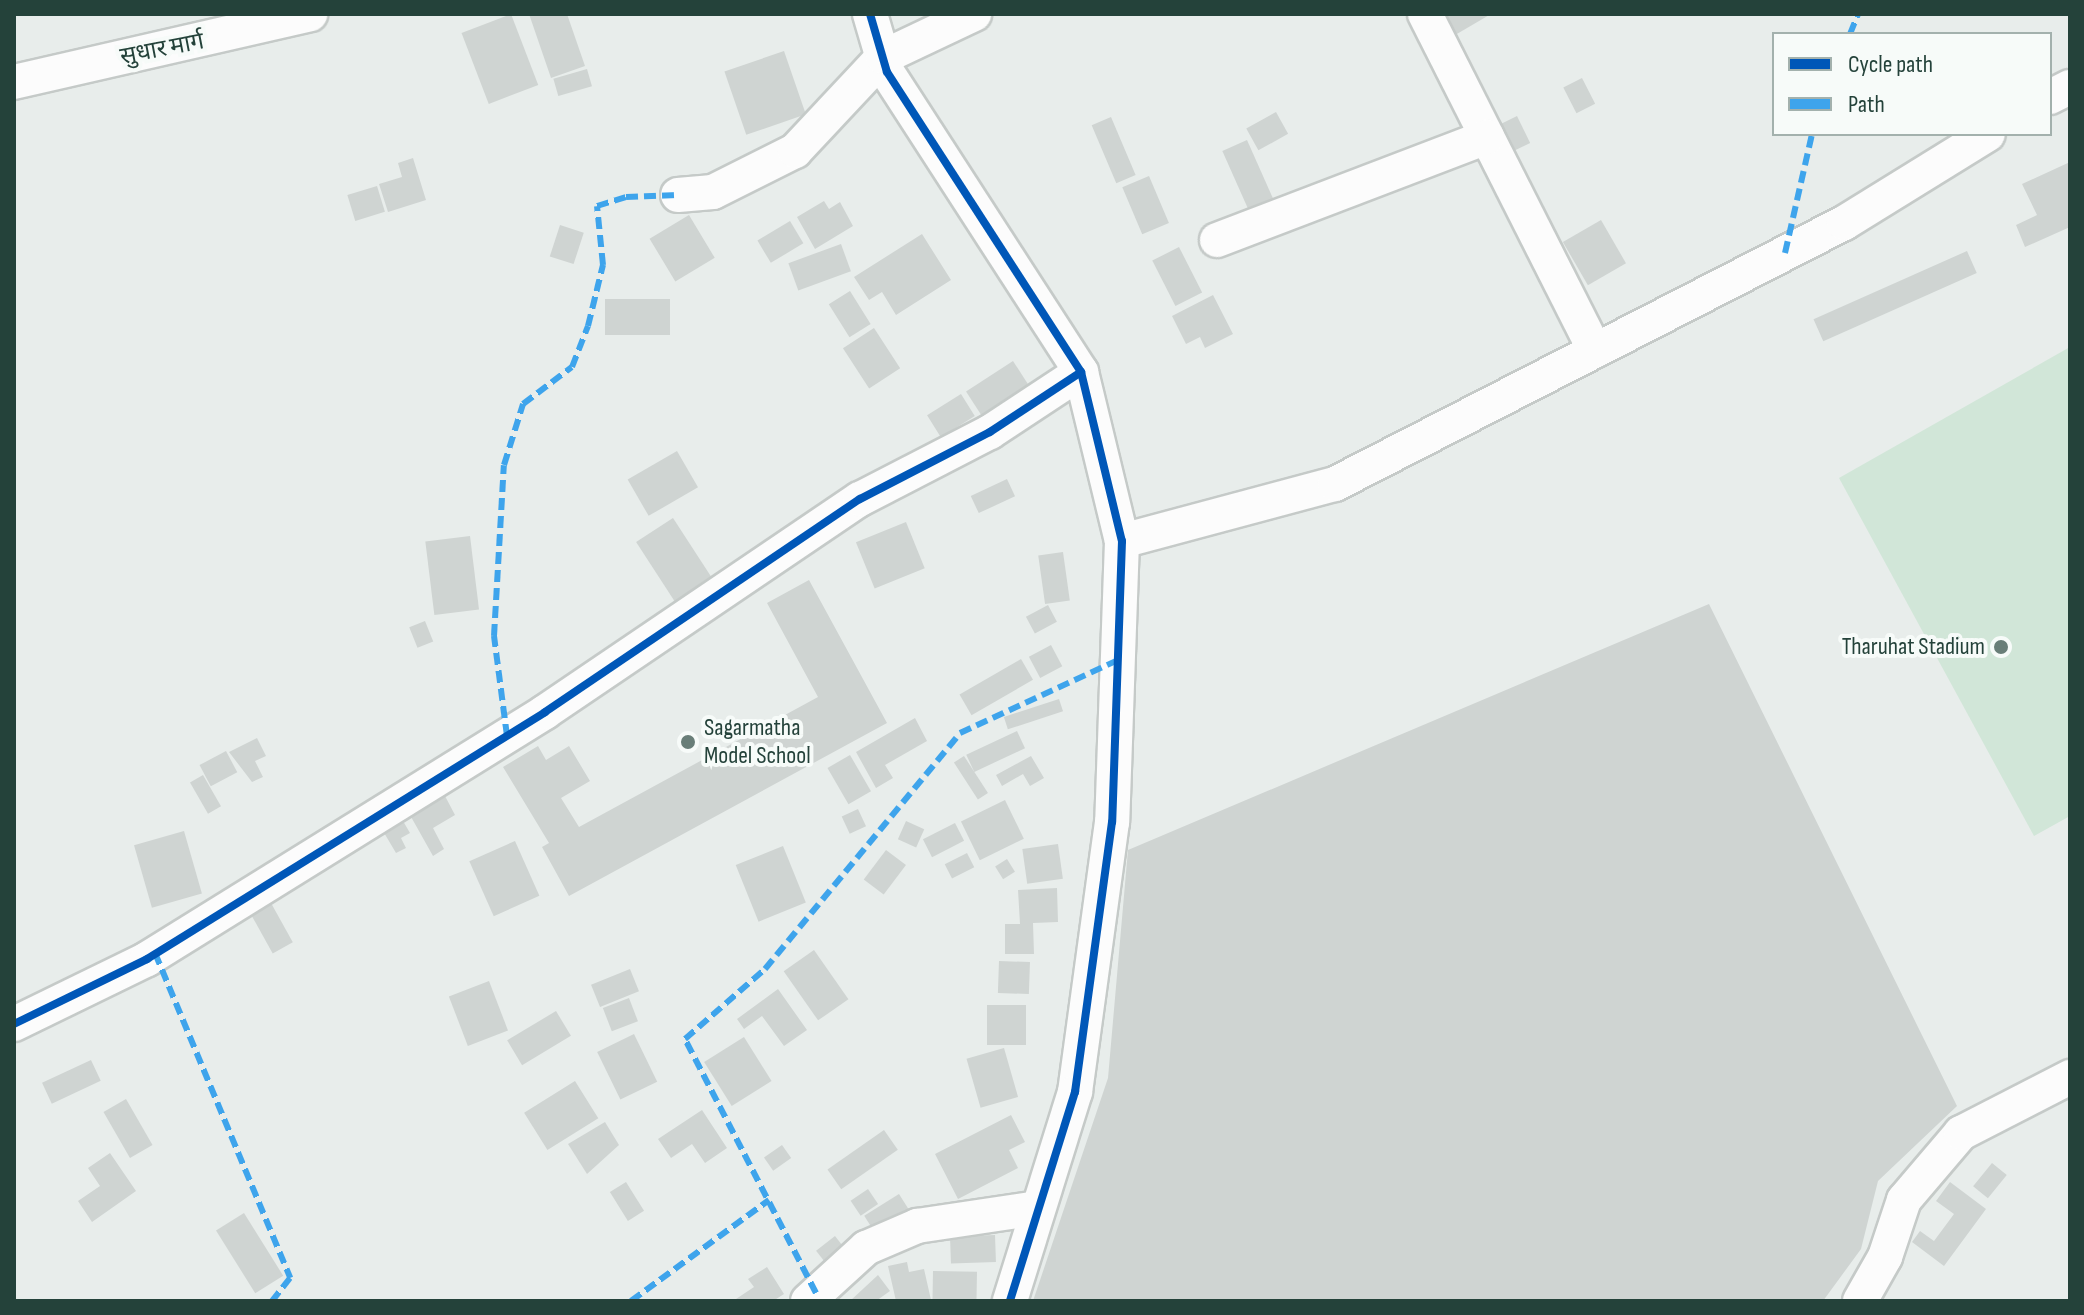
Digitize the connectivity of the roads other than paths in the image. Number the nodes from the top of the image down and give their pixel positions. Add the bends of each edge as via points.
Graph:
1 (310, 14) edge
2 (870, 14) edge
3 (974, 14) edge
4 (1425, 14) edge
5 (883, 57) junction
6 (14, 82) edge
7 (2070, 87) edge
8 (2052, 96) edge
9 (1985, 136) edge
10 (1487, 137) junction
11 (678, 195) dead end
12 (1217, 240) dead end
13 (1595, 350) junction
14 (1081, 372) junction
15 (1122, 541) junction
16 (14, 1024) edge
17 (2070, 1077) edge
18 (1038, 1208) junction
19 (808, 1301) edge
20 (1010, 1301) edge
21 (1860, 1301) edge

1 - 6 street, सुधार मार्ग
2 - 5 street
3 - 5 street
4 - 10 street
5 - 11 street via 795,151 713,192
5 - 14 street
7 - 8 street
9 - 13 street via 1844,223
10 - 12 street
10 - 13 street
13 - 15 street via 1335,484
14 - 15 street
14 - 16 street via 990,432 860,499 545,712 147,959
15 - 18 street via 1112,822 1075,1092
17 - 21 street via 1961,1133 1904,1200 1885,1257
18 - 19 street via 917,1226 866,1248
18 - 20 street

